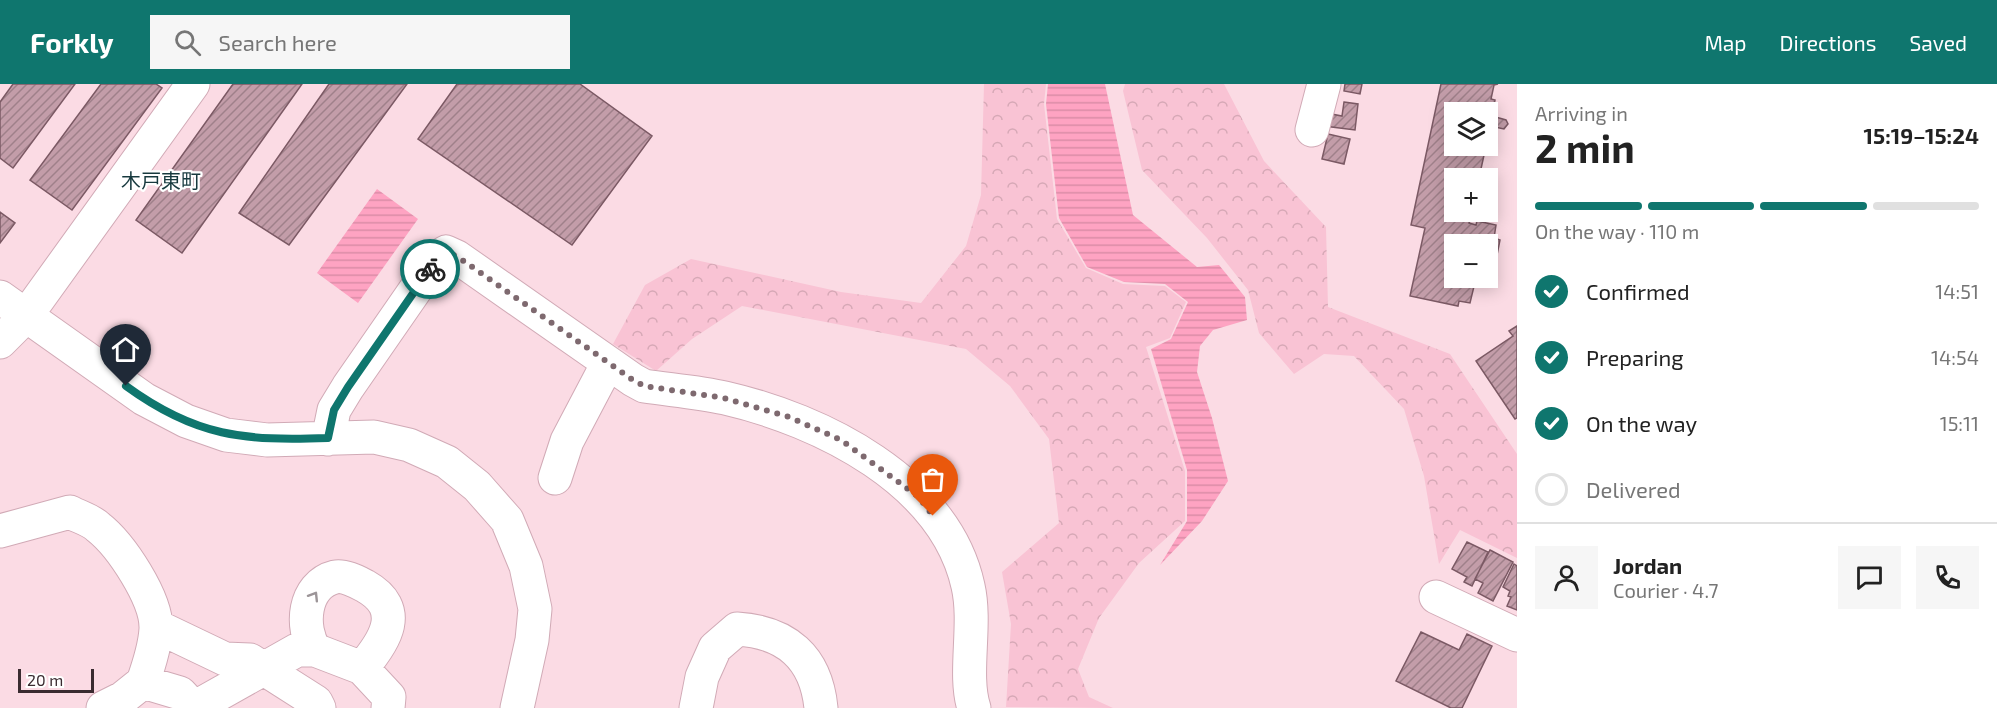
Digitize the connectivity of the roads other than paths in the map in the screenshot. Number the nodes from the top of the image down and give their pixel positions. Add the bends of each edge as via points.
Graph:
1 (193, 84) edge
2 (1324, 84) edge
3 (1312, 130) dead end
4 (0, 297) edge
5 (26, 316) junction
6 (0, 342) edge
7 (608, 363) junction
8 (328, 438) junction
9 (555, 478) dead end
10 (0, 531) edge
11 (1436, 597) dead end
12 (156, 626) junction
13 (1517, 635) edge
14 (315, 650) junction
15 (362, 668) junction
16 (260, 669) junction
17 (143, 682) junction
18 (103, 708) edge
19 (194, 708) edge
20 (252, 708) edge
21 (319, 708) edge
22 (388, 708) edge
23 (517, 708) edge
24 (696, 708) edge
25 (821, 708) edge
26 (974, 708) edge

1 - 5 street
2 - 3 street
4 - 5 street
5 - 6 street
5 - 8 street via 144,399 186,421 226,435 267,440
7 - 8 street via 446,252 438,257 348,387 334,410
7 - 9 street via 567,441
7 - 26 street via 644,386 724,398 789,417 841,440 919,497 947,534 968,583 973,614 970,658
8 - 23 street via 374,437 409,445 438,458 477,486 507,520 526,566 535,609
10 - 12 street via 70,512 98,525 130,562
11 - 13 street
12 - 16 street via 225,659 250,660
12 - 17 street
14 - 15 street
14 -> 15 street via 308,639 306,608 317,588 335,577 353,580 378,594 390,614 386,636
14 - 16 street via 297,650
15 - 22 street via 389,697
16 - 19 street
16 - 20 street via 251,696
16 - 21 street via 316,702
17 - 18 street
17 - 19 street via 180,693
24 - 25 street via 702,676 715,648 737,628 760,630 784,641 802,656 813,675

